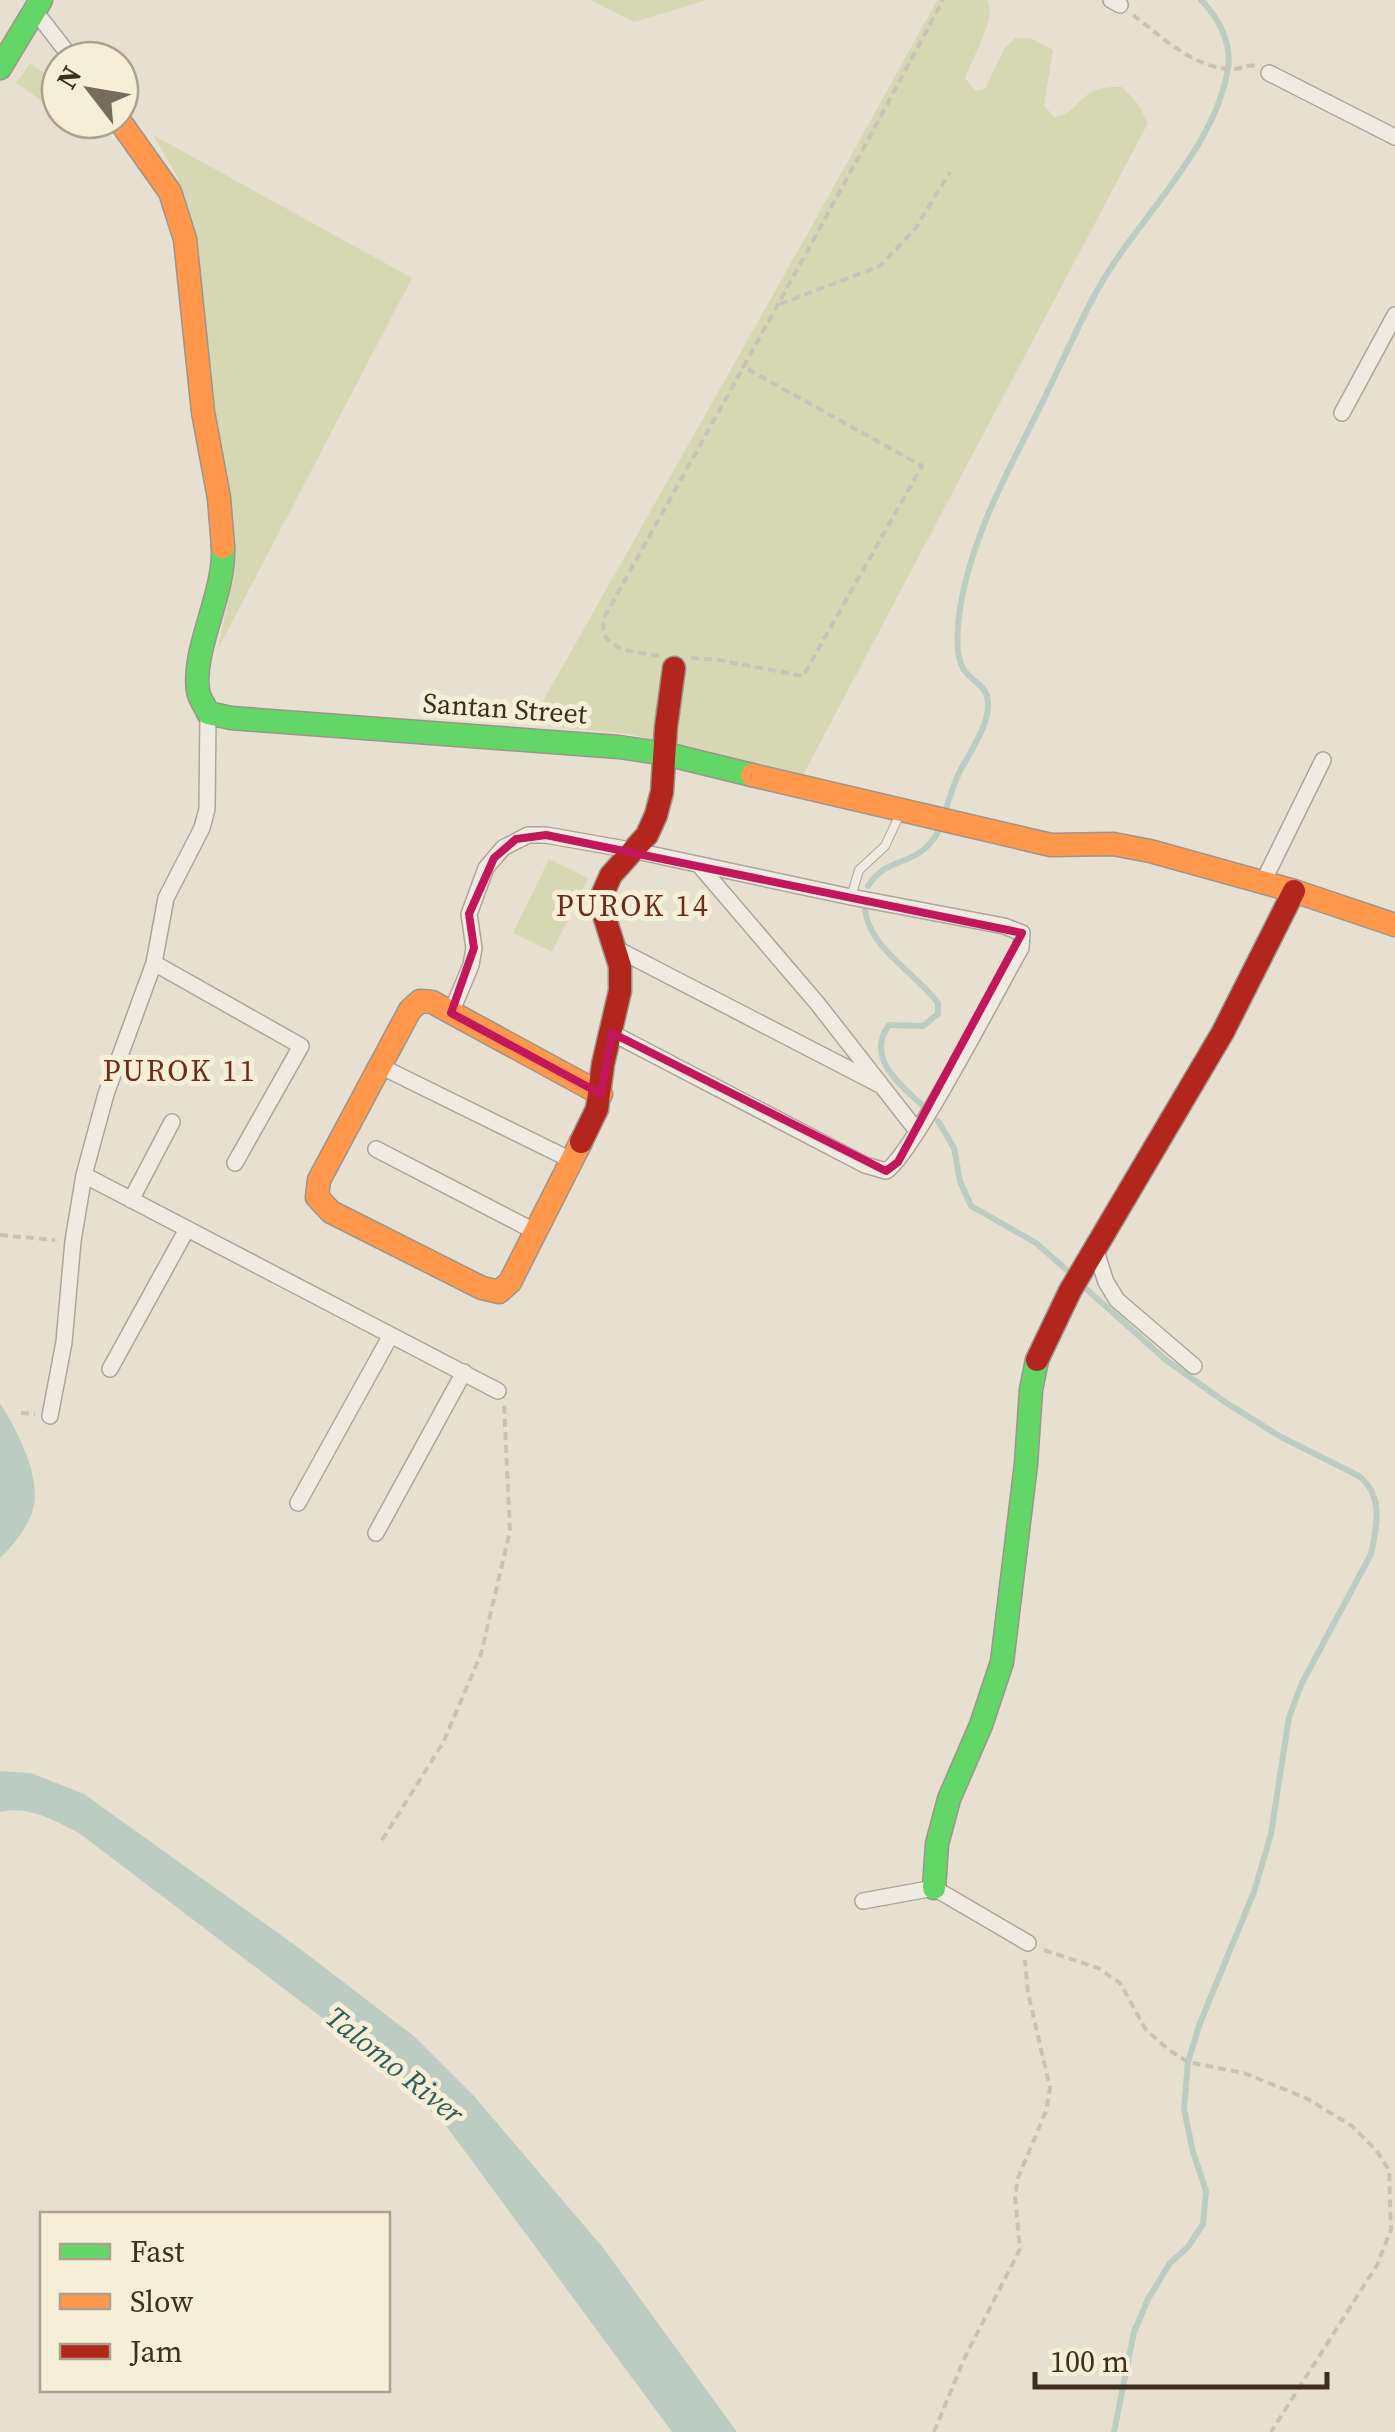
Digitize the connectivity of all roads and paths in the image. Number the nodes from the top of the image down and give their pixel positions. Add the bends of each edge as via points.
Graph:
1 (944, 0) edge
2 (1116, 3) edge
3 (38, 6) edge
4 (59, 40) edge
5 (0, 68) edge
6 (1268, 73) joint
7 (1395, 137) edge
8 (133, 140) edge
9 (950, 172) dead end
10 (780, 304) junction
11 (1395, 316) edge
12 (742, 366) junction
13 (1342, 412) dead end
14 (674, 668) junction
15 (208, 713) junction
16 (666, 754) junction
17 (1322, 760) dead end
18 (900, 813) junction
19 (636, 851) junction
20 (699, 865) junction
21 (1263, 882) junction
22 (1294, 891) junction
23 (851, 897) junction
24 (1395, 924) edge
25 (616, 949) junction
26 (154, 963) junction
27 (451, 1012) junction
28 (612, 1033) junction
29 (380, 1066) junction
30 (884, 1087) junction
31 (601, 1094) junction
32 (172, 1122) dead end
33 (917, 1131) junction
34 (376, 1149) dead end
35 (573, 1161) junction
36 (235, 1163) dead end
37 (84, 1175) junction
38 (131, 1200) junction
39 (187, 1229) junction
40 (536, 1232) junction
41 (0, 1234) edge
42 (73, 1241) junction
43 (1095, 1248) junction
44 (390, 1334) junction
45 (1194, 1366) dead end
46 (110, 1369) dead end
47 (464, 1372) junction
48 (498, 1391) joint
49 (50, 1416) dead end
50 (298, 1502) dead end
51 (376, 1532) dead end
52 (382, 1840) dead end
53 (934, 1888) junction
54 (863, 1901) dead end
55 (1028, 1944) junction
56 (934, 2432) edge
57 (1271, 2432) edge

1 - 10 path
2 - 6 path via 1186,54 1228,69 1252,64
3 - 4 street
3 - 5 street
6 - 7 street
8 - 15 street via 170,192 186,240 223,554 197,679
9 - 10 path via 915,228 880,266
10 - 12 path
11 - 13 street
12 - 14 path via 601,629 612,646 659,656
12 - 14 path via 922,466 803,676 693,658
14 - 16 street
15 - 16 street, Santan Street
15 - 26 street via 207,809 166,898
16 - 18 street, Santan Street
16 - 19 street via 661,800
17 - 21 street
18 - 21 street, Santan Street via 1051,845 1113,844
18 - 23 lane via 885,846 859,870
19 - 20 street
19 - 25 street via 603,890 604,920
19 - 27 street via 546,835 528,835 504,848 486,868 469,914 471,965
20 - 23 street
20 - 30 street
21 - 22 street, Santan Street
22 - 24 street, Santan Street
22 - 43 street via 1222,1032
23 - 33 street via 1022,933 1021,948
25 - 28 street via 621,985
25 - 30 street
26 - 36 street via 301,1046
26 - 37 street
27 - 29 street via 425,1000 415,1004
27 - 31 street
28 - 31 street
28 - 33 street via 880,1171 898,1162
29 - 35 street
29 - 40 street via 319,1180 322,1205 491,1292 510,1282
30 - 33 street
31 - 35 street
32 - 38 street
34 - 40 street
35 - 40 street
37 - 38 street
37 - 42 street
38 - 39 street
39 - 44 street
39 - 46 street
41 - 42 path
42 - 49 street
43 - 45 street via 1116,1300
43 - 53 street via 1038,1356 1002,1662 942,1821
44 - 47 street
44 - 50 street
47 - 48 street
47 - 51 street
48 - 52 path via 505,1405 510,1531 481,1654 443,1743
53 - 54 street
53 - 55 street
55 - 56 path via 1028,1993 1050,2088 1018,2178 1020,2249
55 - 57 path via 1098,1968 1120,1984 1146,2030 1188,2062 1244,2072 1337,2117 1389,2170 1390,2230 1376,2265

